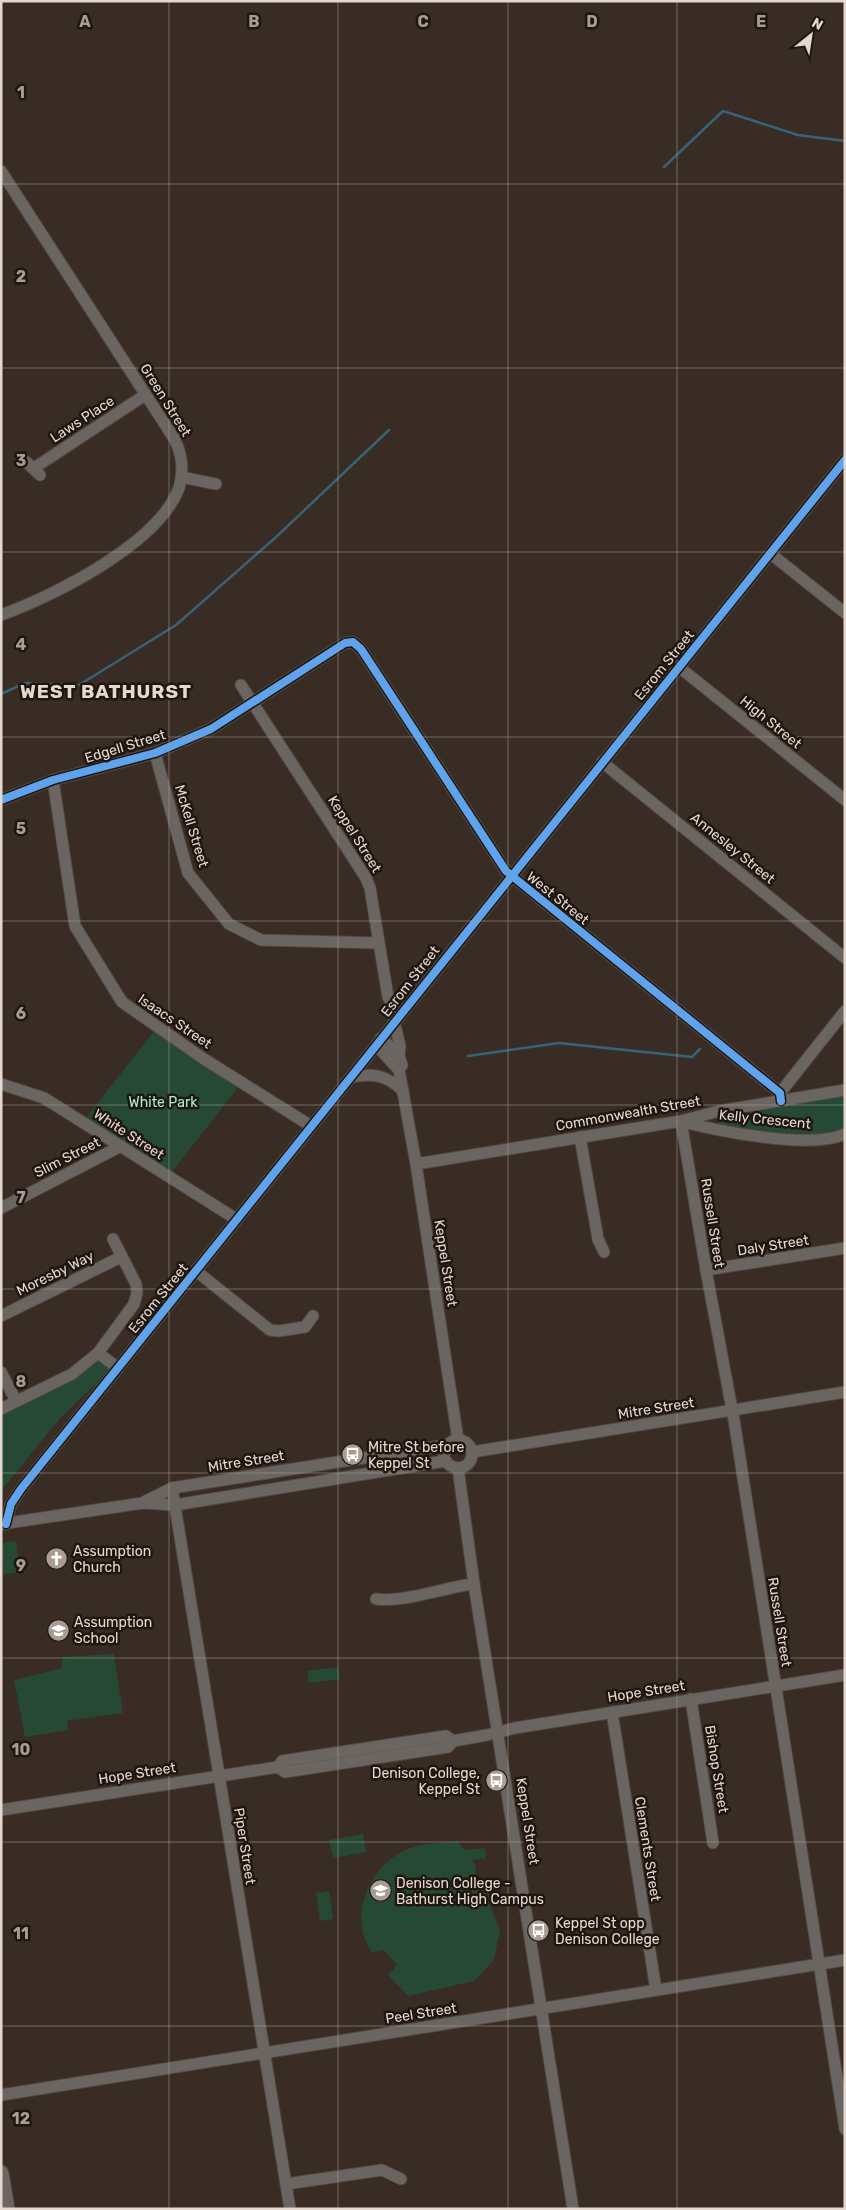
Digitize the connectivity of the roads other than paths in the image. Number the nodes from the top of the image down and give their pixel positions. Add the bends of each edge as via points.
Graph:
1 (1, 171) edge
2 (145, 395) junction
3 (23, 459) dead end
4 (845, 460) edge
5 (181, 477) junction
6 (216, 484) dead end
7 (771, 554) junction
8 (845, 613) edge
9 (1, 615) edge
10 (352, 642) joint
11 (679, 667) junction
12 (241, 686) dead end
13 (252, 702) junction
14 (155, 753) junction
15 (602, 762) junction
16 (53, 780) junction
17 (1, 800) edge
18 (845, 800) edge
19 (510, 876) junction
20 (378, 943) junction
21 (845, 958) edge
22 (845, 1010) edge
23 (397, 1018) junction
24 (378, 1042) junction
25 (399, 1056) junction
26 (399, 1070) junction
27 (351, 1077) junction
28 (1, 1084) edge
29 (845, 1090) edge
30 (403, 1091) junction
31 (780, 1097) junction
32 (682, 1121) junction
33 (311, 1126) junction
34 (845, 1134) edge
35 (580, 1137) junction
36 (121, 1146) junction
37 (416, 1164) junction
38 (1, 1208) edge
39 (236, 1220) junction
40 (112, 1239) dead end
41 (845, 1248) edge
42 (604, 1252) dead end
43 (121, 1257) junction
44 (706, 1270) junction
45 (196, 1271) junction
46 (1, 1316) edge
47 (313, 1316) dead end
48 (98, 1353) junction
49 (118, 1368) junction
50 (1, 1372) edge
51 (845, 1392) edge
52 (16, 1401) junction
53 (1, 1409) edge
54 (732, 1411) junction
55 (458, 1440) junction
56 (446, 1445) junction
57 (472, 1452) junction
58 (445, 1461) junction
59 (458, 1468) junction
60 (172, 1488) junction
61 (143, 1503) junction
62 (175, 1505) junction
63 (4, 1524) edge
64 (474, 1584) junction
65 (376, 1600) dead end
66 (845, 1674) edge
67 (774, 1686) junction
68 (691, 1700) junction
69 (612, 1712) junction
70 (499, 1732) junction
71 (218, 1776) junction
72 (1, 1810) edge
73 (713, 1843) dead end
74 (845, 1960) edge
75 (819, 1964) junction
76 (656, 1990) junction
77 (542, 2009) junction
78 (263, 2054) junction
79 (1, 2095) edge
80 (845, 2129) edge
81 (1, 2173) edge
82 (401, 2179) dead end
83 (286, 2184) junction
84 (7, 2209) edge
85 (290, 2209) edge
86 (573, 2209) edge

1 - 2 street, Green Street
2 - 3 street, Laws Place via 37,471
2 - 5 street, Green Street via 177,446
4 - 7 street, Esrom Street
5 - 6 street
5 - 9 street, Green Street via 175,497 166,511 127,547 85,577
7 - 8 street
7 - 11 street, Esrom Street
10 - 13 street, Edgell Street via 345,643
10 - 19 street, West Street via 361,650
11 - 15 street, Esrom Street
11 - 18 street, High Street
12 - 13 street, Keppel Street
13 - 14 street, Edgell Street via 211,729
13 - 20 street, Keppel Street via 366,878
14 - 16 street, Edgell Street
14 - 20 street, McKell Street via 188,873 228,924 261,940
15 - 19 street, Esrom Street
15 - 21 street, Annesley Street
16 - 17 street, Edgell Street
16 - 33 street, Isaacs Street via 75,926 122,1002 204,1059
19 - 23 street, Esrom Street
19 - 31 street, West Street
20 - 23 street, Keppel Street via 388,1000
22 - 31 street
23 - 24 street, Esrom Street
23 - 25 street, Keppel Street
24 - 25 street
24 - 26 street
24 - 27 street, Esrom Street
25 - 26 street, Keppel Street via 402,1065
26 - 30 street, Keppel Street
27 - 30 street via 378,1075 388,1078
27 - 33 street, Esrom Street
28 - 36 street, White Street via 44,1098
29 - 31 street, Commonwealth Street
30 - 37 street, Keppel Street
31 - 32 street, Commonwealth Street
32 - 34 street, Kelly Crescent via 723,1132 798,1139 825,1140
32 - 35 street, Commonwealth Street
32 - 44 street, Russell Street
33 - 39 street, Esrom Street
35 - 37 street, Commonwealth Street
35 - 42 street via 598,1239
36 - 38 street, Slim Street
36 - 39 street, White Street
37 - 55 street, Keppel Street
39 - 45 street, Esrom Street
40 - 43 street
41 - 44 street, Daly Street
43 - 46 street, Moresby Way
43 - 48 street via 136,1284 137,1293 134,1304
44 - 54 street, Russell Street
45 - 47 street via 270,1330 279,1332 305,1327
45 - 49 street, Esrom Street
48 - 49 street
48 - 52 street via 72,1374
49 - 63 street, Esrom Street via 15,1497
50 - 52 street
51 - 54 street, Mitre Street
52 - 53 street
54 - 57 street, Mitre Street
54 - 67 street, Russell Street
55 - 56 street
55 - 57 street via 468,1444
56 - 58 street
56 - 60 street, Mitre Street
57 - 59 street via 469,1463
58 - 59 street
58 - 62 street, Mitre Street
59 - 64 street, Keppel Street
60 - 61 street, Mitre Street
60 - 62 street, Piper Street
61 - 62 street, Mitre Street
61 - 63 street, Mitre Street
62 - 71 street, Piper Street
64 - 65 street via 391,1601
64 - 70 street, Keppel Street
66 - 67 street, Hope Street
67 - 68 street, Hope Street
67 - 75 street, Russell Street
68 - 69 street, Hope Street
68 - 73 street, Bishop Street
69 - 70 street, Hope Street
69 - 76 street, Clements Street
70 - 71 street, Hope Street via 452,1741 448,1747 400,1755 285,1772 278,1767
70 - 77 street, Keppel Street
71 - 72 street, Hope Street
71 - 78 street, Piper Street
74 - 75 street, Peel Street
75 - 76 street, Peel Street
75 - 80 street, Russell Street
76 - 77 street, Peel Street
77 - 78 street, Peel Street
77 - 86 street, Keppel Street
78 - 79 street, Peel Street
78 - 83 street, Piper Street
81 - 84 main road
82 - 83 street via 382,2170
83 - 85 street, Piper Street

